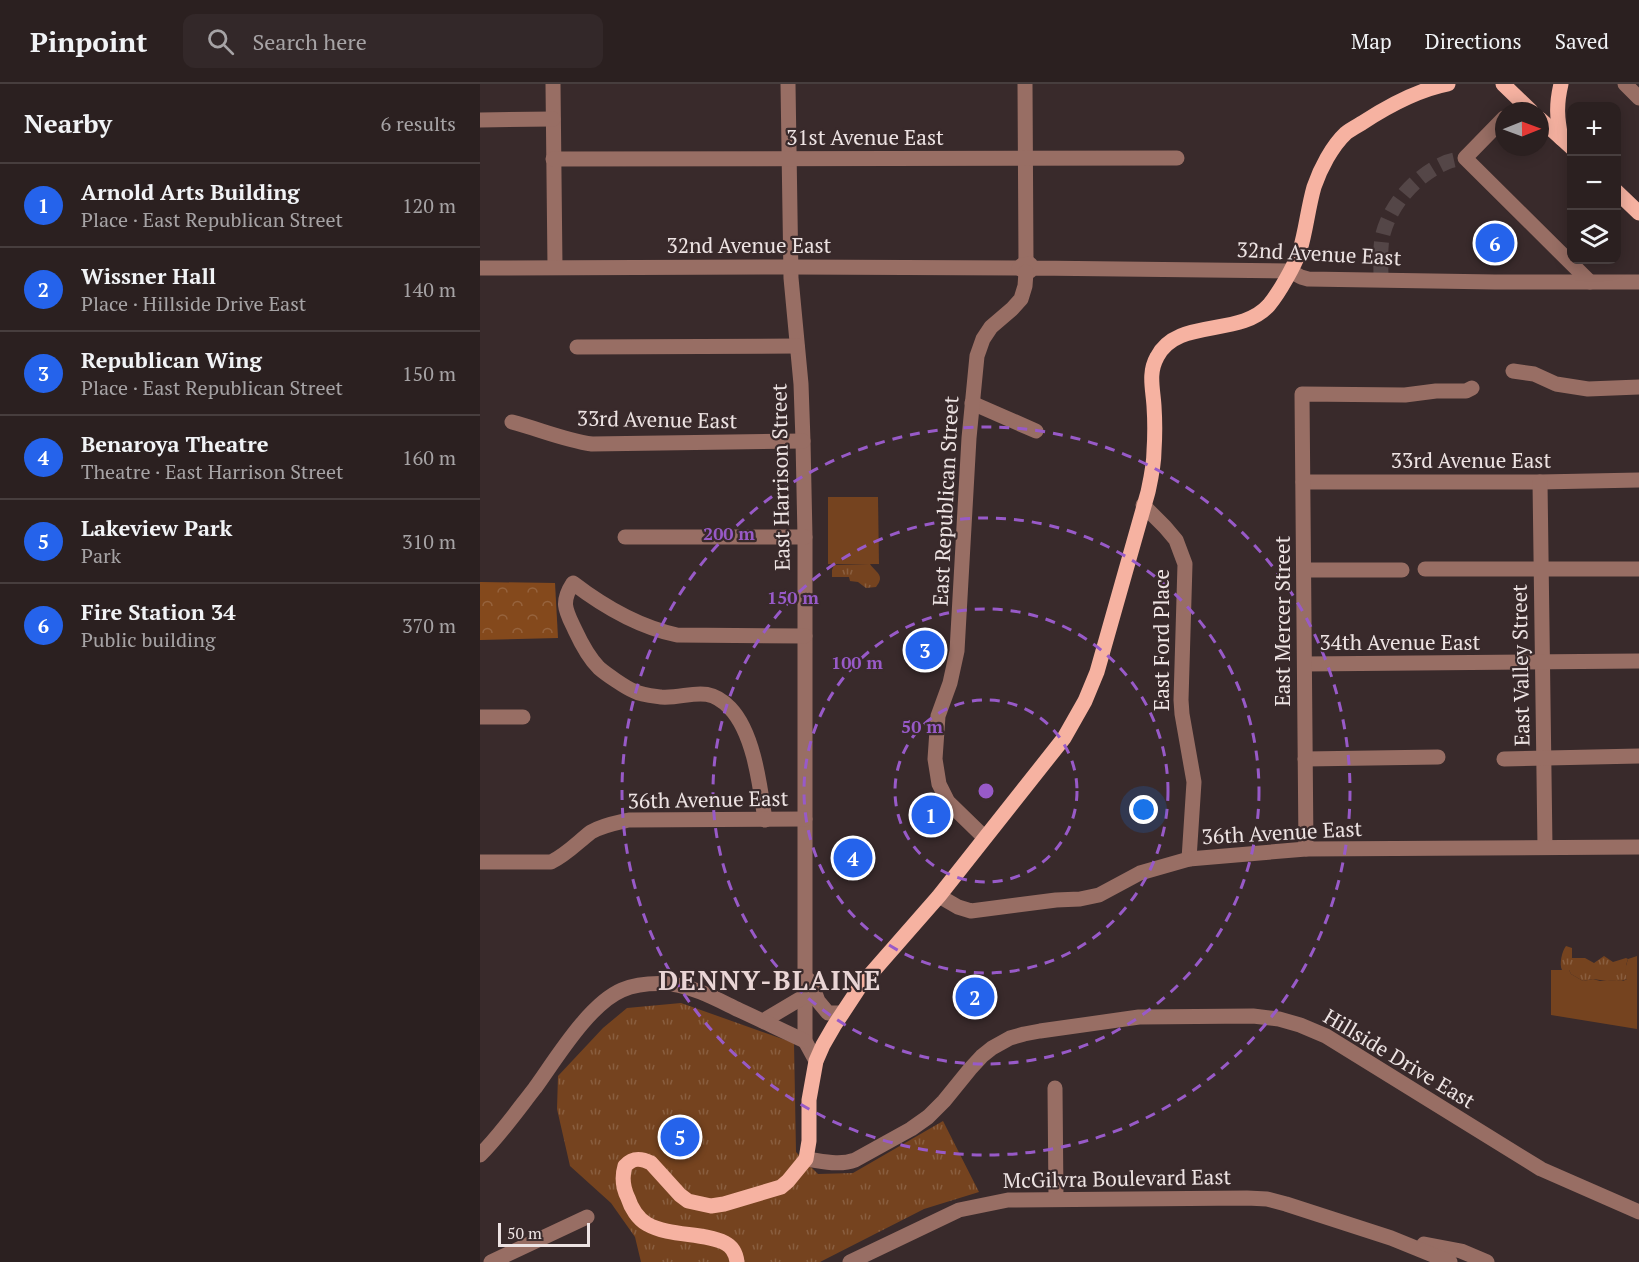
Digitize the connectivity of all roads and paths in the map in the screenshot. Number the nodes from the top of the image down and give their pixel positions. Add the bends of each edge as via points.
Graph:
1 (553, 84) edge
2 (788, 84) edge
3 (1025, 84) edge
4 (1443, 84) edge
5 (1503, 84) edge
6 (1561, 84) edge
7 (1625, 84) edge
8 (1639, 98) edge
9 (1516, 102) edge
10 (553, 119) junction
11 (480, 120) edge
12 (1495, 127) edge
13 (1549, 127) edge
14 (1567, 143) edge
15 (1025, 158) junction
16 (1177, 158) dead end
17 (554, 159) junction
18 (789, 159) junction
19 (1621, 196) edge
20 (1639, 213) edge
21 (555, 267) junction
22 (791, 267) junction
23 (480, 268) edge
24 (1026, 268) junction
25 (1290, 271) junction
26 (1590, 282) junction
27 (1639, 282) edge
28 (797, 346) junction
29 (577, 347) dead end
30 (1513, 371) dead end
31 (1639, 387) edge
32 (1472, 388) dead end
33 (972, 403) junction
34 (512, 422) dead end
35 (1036, 431) dead end
36 (803, 441) junction
37 (1639, 480) edge
38 (1303, 482) junction
39 (1540, 482) junction
40 (1143, 505) junction
41 (625, 537) dead end
42 (805, 537) junction
43 (1425, 569) dead end
44 (1639, 569) edge
45 (1304, 570) junction
46 (1402, 570) dead end
47 (1541, 570) junction
48 (805, 636) junction
49 (1639, 661) edge
50 (1542, 663) junction
51 (1305, 664) junction
52 (480, 717) edge
53 (523, 717) dead end
54 (1639, 756) edge
55 (1438, 757) dead end
56 (1544, 758) junction
57 (1305, 759) junction
58 (1504, 759) dead end
59 (805, 819) junction
60 (765, 820) junction
61 (984, 837) junction
62 (1545, 847) junction
63 (1639, 847) edge
64 (1306, 849) junction
65 (1189, 859) junction
66 (480, 862) edge
67 (939, 896) junction
68 (805, 977) junction
69 (805, 996) junction
70 (842, 1013) junction
71 (763, 1021) junction
72 (805, 1041) junction
73 (816, 1061) junction
74 (1055, 1088) dead end
75 (480, 1155) edge
76 (806, 1159) junction
77 (1056, 1199) junction
78 (1639, 1212) edge
79 (587, 1217) dead end
80 (1391, 1238) junction
81 (491, 1262) edge
82 (737, 1262) edge
83 (850, 1262) edge
84 (1450, 1262) edge
85 (1487, 1262) edge

1 - 10 street
2 - 18 street, East Harrison Street
3 - 15 street, East Republican Street
4 - 25 main road via 1386,108 1347,133 1314,186 1300,250
5 - 9 main road
6 - 14 main road via 1556,113
7 - 8 street
10 - 11 street
10 - 17 street
12 - 26 street via 1465,158
13 - 14 main road
15 - 16 street, 31st Avenue East
15 - 18 street, 31st Avenue East
15 - 24 street, East Republican Street
17 - 18 street, 31st Avenue East
17 - 21 street
18 - 22 street, East Harrison Street
19 - 20 main road
21 - 22 street, 32nd Avenue East
21 - 23 street, 32nd Avenue East
22 - 24 street, 32nd Avenue East
22 - 28 street, East Harrison Street
24 - 25 street, 32nd Avenue East
24 - 33 street, East Republican Street via 1021,298 983,339 977,356
25 - 26 street, 32nd Avenue East via 1308,279
25 - 40 main road via 1269,305 1257,316 1184,334 1163,347 1156,357 1151,384 1154,451
26 - 27 street, 32nd Avenue East
28 - 29 street
28 - 36 street, East Harrison Street
30 - 31 street via 1587,389
32 - 38 street, East Mercer Street via 1405,395 1302,394
33 - 35 street
33 - 61 street, East Republican Street via 957,651 938,716 935,759 939,784 948,802
34 - 36 street, 33rd Avenue East via 592,444
36 - 42 street, East Harrison Street
37 - 39 street, 33rd Avenue East
38 - 39 street, 33rd Avenue East
38 - 45 street, East Mercer Street
39 - 47 street, East Valley Street
40 - 61 main road via 1086,699 1064,738
40 - 65 street, East Ford Place via 1176,540 1185,564 1182,714 1194,789
41 - 42 street
42 - 48 street, East Harrison Street
43 - 47 street
44 - 47 street
45 - 46 street
45 - 51 street, East Mercer Street
47 - 50 street, East Valley Street
48 - 59 street, East Harrison Street
48 - 60 street via 677,635 640,624 573,583 567,592 565,609 583,646 600,669 634,692 660,697 708,694 729,707 748,738
49 - 50 street, 34th Avenue East
50 - 51 street, 34th Avenue East
50 - 56 street, East Valley Street
51 - 57 street, East Mercer Street
52 - 53 street
54 - 56 street
55 - 57 street
56 - 58 street
56 - 62 street, East Valley Street
57 - 64 street, East Mercer Street
59 - 60 street, 36th Avenue East
59 - 68 street, East Harrison Street
60 - 66 street, 36th Avenue East via 629,820 597,829 551,862
61 - 67 main road
62 - 63 street, 36th Avenue East
62 - 64 street, 36th Avenue East
64 - 65 street, 36th Avenue East
65 - 67 street, 36th Avenue East via 1140,873 1099,895 1080,899 971,911
67 - 70 main road via 861,985
68 - 69 street, East Harrison Street
68 - 70 street, East Harrison Street via 828,1013
69 - 71 street
69 - 72 street, East Harrison Street
70 - 73 main road
71 - 72 street
71 - 75 street via 712,997 672,984 632,987 615,994 583,1023
72 - 73 street, East Harrison Street
73 - 76 main road via 809,1100
74 - 77 street
76 - 78 street, Hillside Drive East via 848,1163 912,1129 944,1101 982,1056 1010,1038 1139,1017 1253,1016 1279,1019 1326,1036 1541,1169
76 - 82 main road via 781,1187 711,1206 688,1201 645,1160 633,1160 625,1166 625,1191 641,1219 677,1234 726,1243
77 - 80 street, McGilvra Boulevard East via 1257,1198
77 - 83 street, McGilvra Boulevard East via 1008,1200 959,1210
79 - 81 street
80 - 84 street, McGilvra Boulevard East
80 - 85 street, McGilvra Boulevard East via 1461,1251

